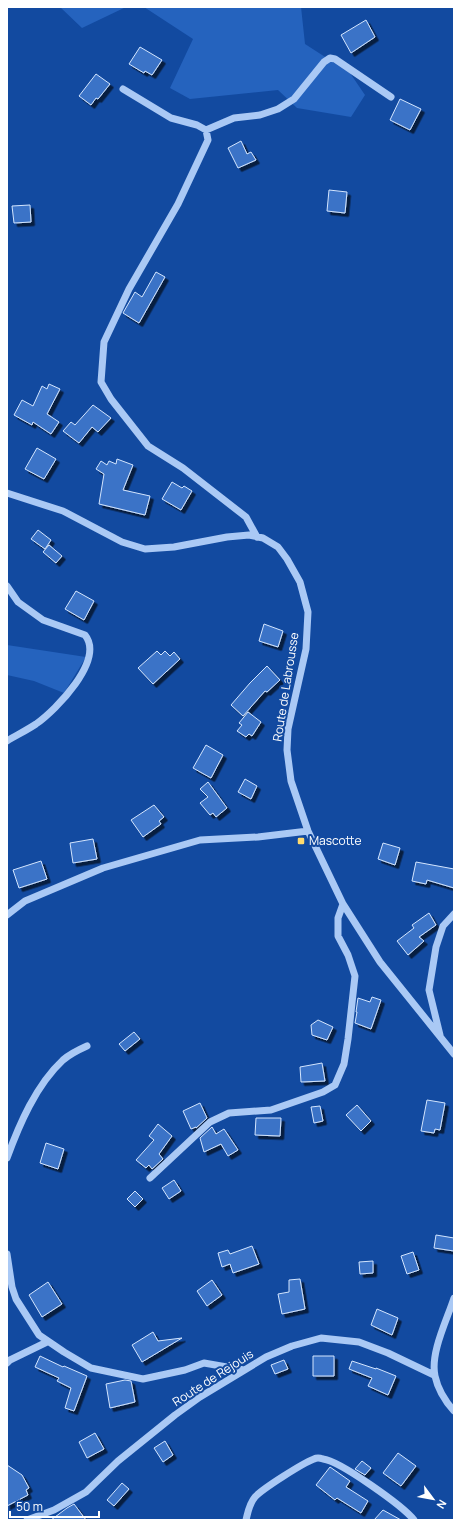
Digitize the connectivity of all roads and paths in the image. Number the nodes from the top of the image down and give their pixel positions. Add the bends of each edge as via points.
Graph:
1 (123, 89) dead end
2 (391, 97) dead end
3 (206, 130) junction
4 (7, 494) edge
5 (257, 537) junction
6 (7, 586) edge
7 (7, 741) edge
8 (308, 831) junction
9 (343, 904) junction
10 (454, 914) edge
11 (7, 915) edge
12 (440, 1037) junction
13 (87, 1046) dead end
14 (454, 1054) edge
15 (7, 1158) edge
16 (150, 1178) dead end
17 (7, 1254) edge
18 (454, 1298) edge
19 (47, 1342) junction
20 (7, 1363) edge
21 (244, 1370) junction
22 (434, 1375) junction
23 (454, 1411) edge
24 (28, 1520) edge
25 (246, 1520) edge
26 (414, 1520) edge

1 - 3 street via 171,118
2 - 3 street via 330,58 294,99 278,109 260,115 234,118
3 - 5 street via 208,140 178,204 129,289 104,342 101,382 110,399 148,446 183,468 246,517
4 - 5 street, Route de Labrousse via 63,511 122,542 145,549 174,547 227,537
5 - 8 street, Route de Labrousse via 278,547 287,559 300,582 308,612 306,648 288,729 287,750 291,781
6 - 7 street via 18,602 43,620 85,635 90,648 88,661 73,689 37,723
8 - 9 street, Route de Labrousse
8 - 11 street via 200,840 103,868 25,900
9 - 12 street, Route de Labrousse via 380,962
9 - 16 street via 338,918 338,936 355,976 344,1064 335,1085 323,1092 271,1110 229,1113 210,1122
10 - 12 street via 443,926 436,947 429,990
12 - 14 street, Route de Labrousse
13 - 15 street via 63,1060 49,1076 34,1098
17 - 19 street via 16,1299 39,1335
18 - 22 street via 436,1353
19 - 20 street
19 - 21 street via 91,1368 143,1379 204,1363
21 - 22 street, Route de Rejouis via 292,1346 321,1338 359,1342
21 - 24 street, Route de Rejouis via 175,1415 118,1461 86,1492 54,1510
22 - 23 street via 444,1400
25 - 26 street via 249,1506 268,1486 314,1459 323,1459 340,1466 387,1496

